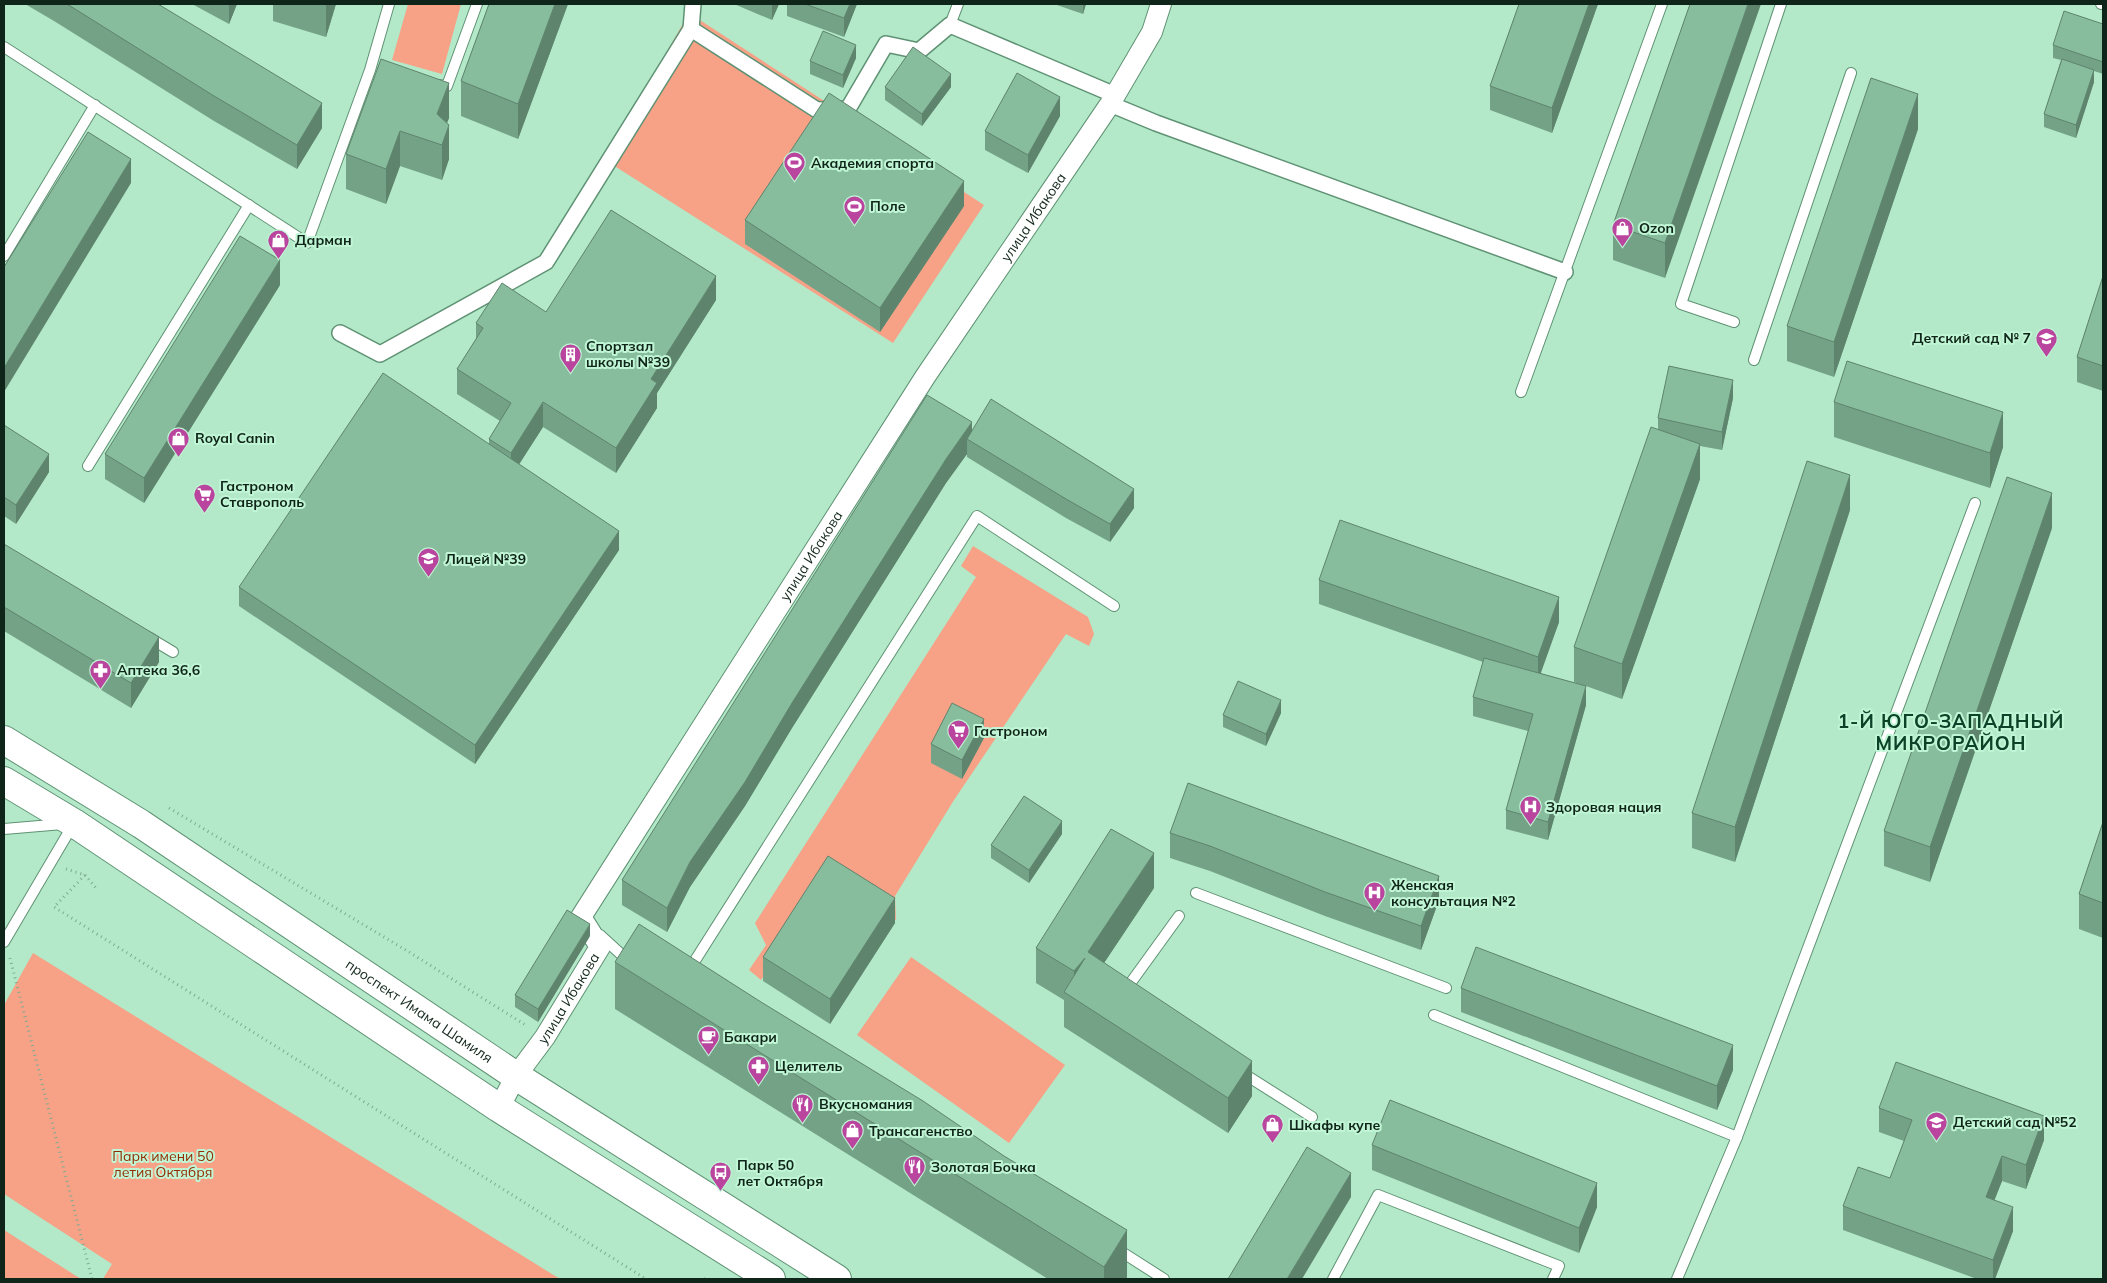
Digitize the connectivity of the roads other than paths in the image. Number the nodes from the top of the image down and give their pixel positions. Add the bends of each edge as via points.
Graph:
1 (388, 4) edge
2 (477, 4) edge
3 (693, 4) edge
4 (958, 4) edge
5 (1161, 4) edge
6 (1662, 4) edge
7 (1781, 4) edge
8 (950, 25) junction
9 (691, 28) junction
10 (4, 47) edge
11 (1851, 73) dead end
12 (428, 82) edge
13 (1113, 100) junction
14 (95, 105) junction
15 (249, 205) junction
16 (4, 256) edge
17 (1564, 272) junction
18 (1734, 322) dead end
19 (340, 333) dead end
20 (1754, 360) dead end
21 (1520, 392) dead end
22 (88, 466) dead end
23 (1975, 503) dead end
24 (1114, 606) dead end
25 (141, 632) edge
26 (173, 652) dead end
27 (4, 740) edge
28 (4, 781) edge
29 (90, 792) junction
30 (74, 823) junction
31 (4, 829) edge
32 (1196, 893) dead end
33 (1179, 916) dead end
34 (581, 917) junction
35 (4, 942) edge
36 (641, 963) edge
37 (684, 978) edge
38 (1446, 988) dead end
39 (1129, 1001) edge
40 (1434, 1015) dead end
41 (1229, 1064) edge
42 (516, 1076) junction
43 (498, 1108) junction
44 (1312, 1117) dead end
45 (1737, 1136) junction
46 (1105, 1242) edge
47 (771, 1279) edge
48 (837, 1279) edge
49 (1164, 1279) edge
50 (1333, 1279) edge
51 (1552, 1279) edge
52 (1677, 1279) edge

1 - 15 lane via 375,72 307,243
2 - 12 lane via 447,86
3 - 9 street
4 - 8 lane
5 - 13 street, улица Ибакова via 1152,32
6 - 17 lane
7 - 18 lane via 1681,304
8 - 9 street via 919,51 886,44 848,109 817,110
8 - 13 street
9 - 19 street via 546,262 380,354
10 - 14 lane
11 - 20 lane
13 - 17 street via 1156,123
13 - 34 street, улица Ибакова via 925,377
14 - 15 lane
14 - 16 lane
15 - 22 lane
17 - 21 lane
23 - 45 lane
24 - 37 lane via 977,516
25 - 26 lane
27 - 29 main road, проспект Имама Шамиля
28 - 30 main road
29 - 30 main road
29 - 42 main road, проспект Имама Шамиля
30 - 31 lane
30 - 35 lane
30 - 43 main road
32 - 38 lane
33 - 39 lane via 1121,996
34 - 36 lane via 624,957
34 - 42 street, улица Ибакова via 600,947 545,1037
40 - 45 lane
41 - 44 lane
42 - 43 street, улица Ибакова
42 - 48 main road, проспект Имама Шамиля
43 - 47 main road
45 - 52 lane
46 - 49 lane
50 - 51 lane via 1378,1194 1559,1266

